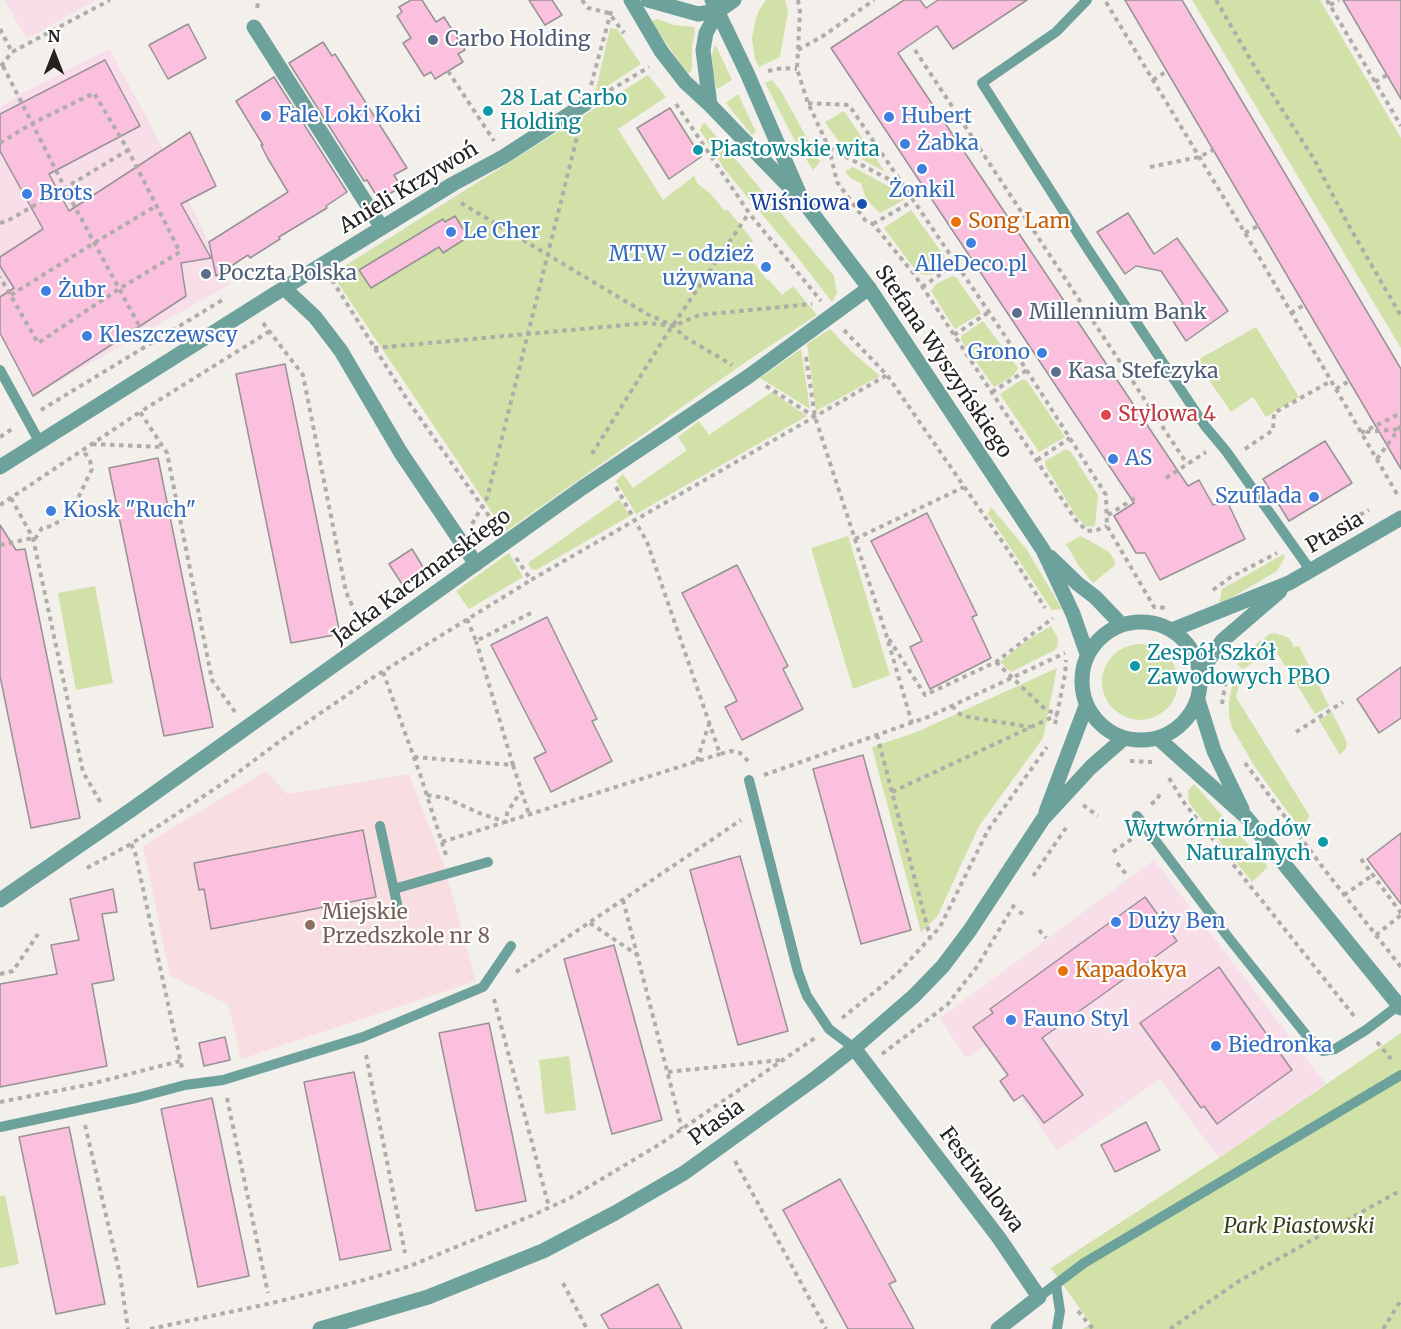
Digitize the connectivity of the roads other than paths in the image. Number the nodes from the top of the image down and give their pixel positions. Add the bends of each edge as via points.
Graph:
1 (631, 0) edge
2 (648, 0) edge
3 (734, 0) edge
4 (1087, 0) edge
5 (715, 5) edge
6 (254, 27) dead end
7 (585, 104) road end
8 (710, 105) junction
9 (802, 201) junction
10 (382, 228) junction
11 (284, 288) junction
12 (869, 288) junction
13 (0, 370) edge
14 (39, 441) junction
15 (0, 467) edge
16 (1401, 519) edge
17 (1044, 550) junction
18 (476, 564) junction
19 (1311, 571) junction
20 (1289, 584) junction
21 (1121, 624) junction
22 (1172, 630) junction
23 (1087, 654) junction
24 (1201, 671) junction
25 (1198, 700) junction
26 (1086, 705) junction
27 (1123, 739) junction
28 (1159, 739) junction
29 (749, 780) road end
30 (1137, 816) dead end
31 (1246, 817) junction
32 (1043, 819) junction
33 (380, 826) dead end
34 (488, 862) dead end
35 (393, 889) junction
36 (0, 900) edge
37 (399, 913) dead end
38 (511, 946) dead end
39 (1400, 1007) edge
40 (854, 1048) junction
41 (1401, 1075) edge
42 (0, 1127) edge
43 (1056, 1285) junction
44 (1040, 1297) junction
45 (320, 1329) edge
46 (998, 1329) edge
47 (1057, 1329) edge

1 - 8 street, Stefana Wyszyńskiego via 667,59
2 - 5 street via 698,14
3 - 5 street
4 - 19 lane via 1056,32 982,83 1205,426
5 - 8 street via 703,50
5 - 9 street, Stefana Wyszyńskiego
6 - 10 street
7 - 10 street, Anieli Krzywoń
8 - 9 street, Stefana Wyszyńskiego
9 - 12 street, Stefana Wyszyńskiego
10 - 11 street, Anieli Krzywoń
11 - 14 street, Anieli Krzywoń
11 - 18 street via 315,317 341,351 401,453
12 - 17 street, Stefana Wyszyńskiego
12 - 18 street, Jacka Kaczmarskiego via 749,376
13 - 14 lane
14 - 15 street, Anieli Krzywoń
16 - 19 street, Ptasia
17 - 21 street, Stefana Wyszyńskiego
17 - 23 street, Stefana Wyszyńskiego
18 - 36 street, Jacka Kaczmarskiego
19 - 20 street, Ptasia
20 - 22 street, Ptasia
20 - 24 street, Ptasia via 1222,641
21 - 22 street via 1145,621
21 - 23 street via 1100,637
22 - 24 street via 1190,645
23 - 26 street via 1080,681
24 - 25 street
25 - 28 street via 1190,717
25 - 31 street via 1214,751
26 - 27 street via 1102,727
26 - 32 street, Ptasia
27 - 28 street
27 - 32 street, Ptasia
28 - 31 street
29 - 40 lane via 807,996 829,1029
30 - 39 lane via 1228,937 1323,1051 1335,1048
31 - 39 street
32 - 40 street, Ptasia via 943,966
33 - 35 lane
34 - 35 lane
35 - 37 lane
38 - 42 lane via 490,983 363,1037 223,1080
40 - 44 street, Festiwalowa
40 - 45 street, Ptasia via 684,1173 543,1251 428,1297
41 - 43 lane via 1084,1263
43 - 44 lane
43 - 47 lane via 1060,1311
44 - 46 street

